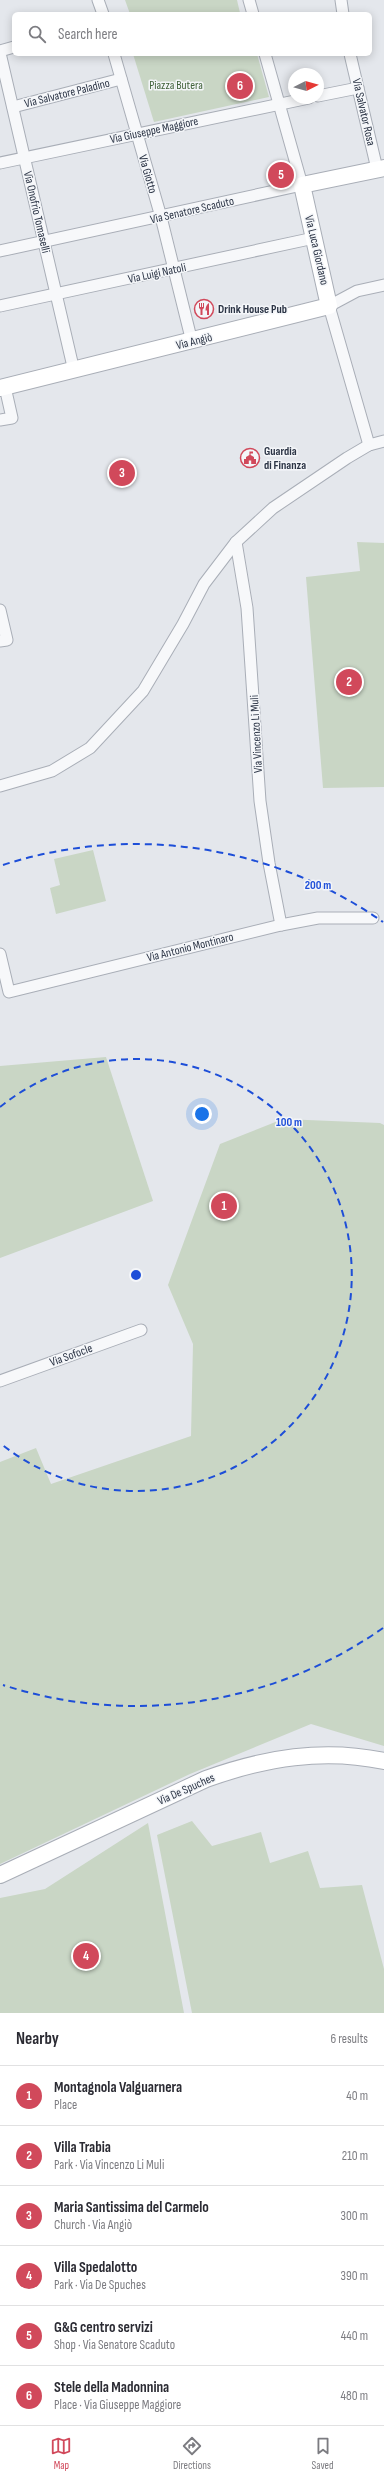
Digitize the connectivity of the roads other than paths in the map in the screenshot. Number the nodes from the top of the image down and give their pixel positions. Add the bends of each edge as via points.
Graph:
1 (98, 0) edge
2 (249, 0) edge
3 (341, 0) edge
4 (101, 12) edge
5 (252, 12) edge
6 (343, 12) edge
7 (12, 48) edge
8 (0, 52) edge
9 (115, 56) edge
10 (266, 56) edge
11 (350, 56) edge
12 (3, 75) edge
13 (121, 79) junction
14 (358, 88) junction
15 (324, 95) edge
16 (288, 102) edge
17 (279, 104) junction
18 (13, 107) junction
19 (137, 134) junction
20 (24, 158) junction
21 (0, 163) edge
22 (381, 168) edge
23 (302, 185) junction
24 (161, 217) junction
25 (314, 238) junction
26 (44, 242) junction
27 (0, 251) edge
28 (174, 270) junction
29 (384, 285) edge
30 (56, 294) junction
31 (0, 306) edge
32 (330, 306) junction
33 (192, 342) junction
34 (74, 371) junction
35 (3, 388) edge
36 (0, 420) edge
37 (384, 441) edge
38 (369, 445) junction
39 (236, 542) junction
40 (0, 610) edge
41 (0, 641) edge
42 (0, 786) edge
43 (373, 918) dead end
44 (281, 925) junction
45 (0, 954) edge
46 (142, 1330) dead end
47 (0, 1380) edge
48 (384, 1761) edge
49 (0, 1875) edge

1 - 4 street
2 - 5 street
3 - 6 street
7 - 8 street
8 - 12 street, Via Onofrio Tomaselli
9 - 13 street, Via Giotto
10 - 17 street, Via Luca Giordano
11 - 14 street, Via Salvator Rosa
12 - 18 street, Via Onofrio Tomaselli
13 - 18 street, Via Salvatore Paladino
13 - 19 street, Via Giotto
14 - 15 street
14 - 22 street, Via Salvator Rosa
16 - 17 street, Via Giuseppe Maggiore
17 - 19 street, Via Giuseppe Maggiore
17 - 23 street, Via Luca Giordano
18 - 20 street, Via Onofrio Tomaselli
19 - 20 street, Via Giuseppe Maggiore
19 - 24 street, Via Giotto
20 - 21 street, Via Giuseppe Maggiore
20 - 26 street, Via Onofrio Tomaselli
22 - 23 street, Via Senatore Scaduto
23 - 24 street, Via Senatore Scaduto
23 - 25 street, Via Luca Giordano
24 - 26 street, Via Senatore Scaduto
24 - 28 street, Via Giotto
25 - 28 street, Via Luigi Natoli
25 - 32 street, Via Luca Giordano
26 - 27 street, Via Senatore Scaduto
26 - 30 street, Via Onofrio Tomaselli
28 - 30 street, Via Luigi Natoli
28 - 33 street, Via Giotto
29 - 32 street, Via Angiò via 357,291
30 - 31 street, Via Luigi Natoli
30 - 34 street, Via Onofrio Tomaselli
32 - 33 street, Via Angiò
32 - 38 street, Via Luca Giordano
33 - 34 street, Via Angiò
34 - 35 street, Via Angiò
35 - 36 street via 12,418
37 - 38 street
38 - 39 street via 273,508
39 - 42 street via 204,584 143,691 90,748 52,771
39 - 44 street, Via Vincenzo Li Muli via 247,616 260,801
40 - 41 street via 7,640
43 - 44 street, Via Antonio Montinaro via 318,918
44 - 45 street, Via Antonio Montinaro via 9,992
46 - 47 street, Via Sofocle
48 - 49 street, Via De Spuches via 326,1754 273,1760 237,1768 206,1779

